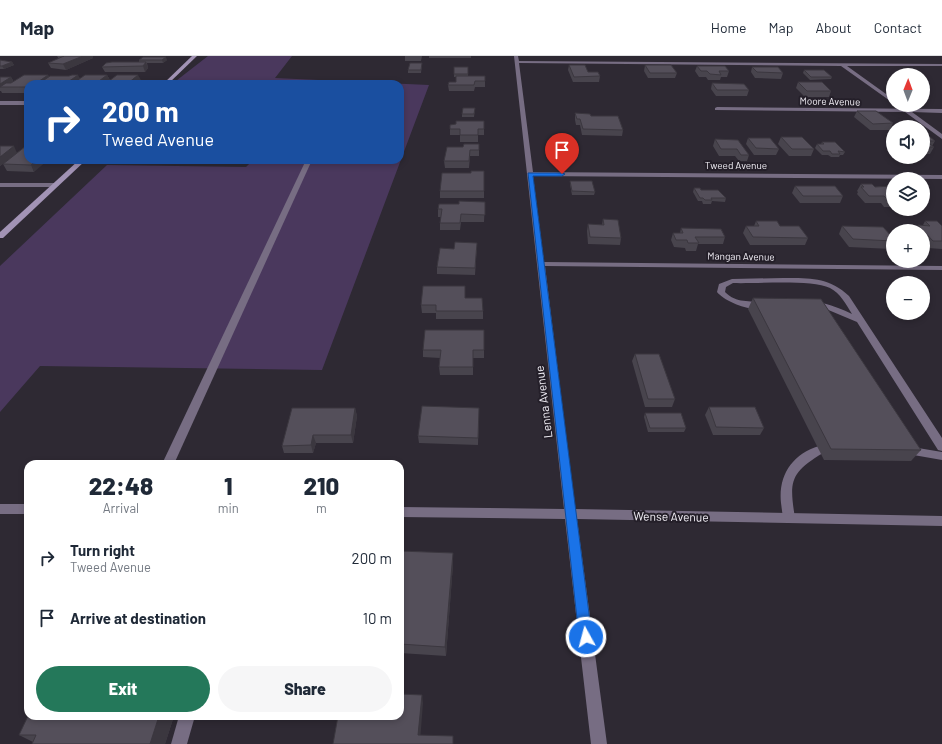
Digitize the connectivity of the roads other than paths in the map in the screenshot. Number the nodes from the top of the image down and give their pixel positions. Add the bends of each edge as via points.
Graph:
1 (195, 56) edge
2 (517, 59) edge
3 (842, 64) junction
4 (942, 65) edge
5 (169, 80) edge
6 (886, 96) edge
7 (0, 103) edge
8 (24, 103) edge
9 (717, 109) dead end
10 (886, 111) edge
11 (930, 111) edge
12 (942, 111) edge
13 (908, 112) edge
14 (942, 138) edge
15 (79, 164) edge
16 (307, 164) edge
17 (530, 174) junction
18 (942, 177) edge
19 (0, 184) edge
20 (56, 185) junction
21 (0, 236) edge
22 (540, 264) junction
23 (942, 268) edge
24 (773, 305) edge
25 (806, 305) edge
26 (859, 320) junction
27 (942, 447) edge
28 (819, 450) dead end
29 (904, 450) edge
30 (942, 456) edge
31 (170, 460) edge
32 (24, 509) edge
33 (1, 511) edge
34 (404, 512) edge
35 (570, 514) junction
36 (788, 518) junction
37 (942, 521) edge
38 (186, 720) edge
39 (179, 744) edge
40 (600, 744) edge

1 - 5 street
2 - 3 street
2 - 17 street, Lenna Avenue
3 - 4 street
3 - 6 street
7 - 8 street
9 - 10 street, Moore Avenue
11 - 12 street, Moore Avenue
13 - 14 street
15 - 20 street
16 - 31 street
17 - 18 street, Tweed Avenue
17 - 22 street, Lenna Avenue
19 - 20 street
20 - 21 street
22 - 23 street, Mangan Avenue
22 - 35 street, Lenna Avenue
24 - 26 street via 745,305 732,302 721,292 722,286 732,282 818,282 832,286 840,292
25 - 26 street via 828,307
26 - 27 street
28 - 36 street via 801,461 788,476 785,495
29 - 30 street
32 - 33 street
34 - 35 street, Wense Avenue
35 - 36 street, Wense Avenue
35 - 40 street, Lenna Avenue
36 - 37 street, Wense Avenue
38 - 39 street

